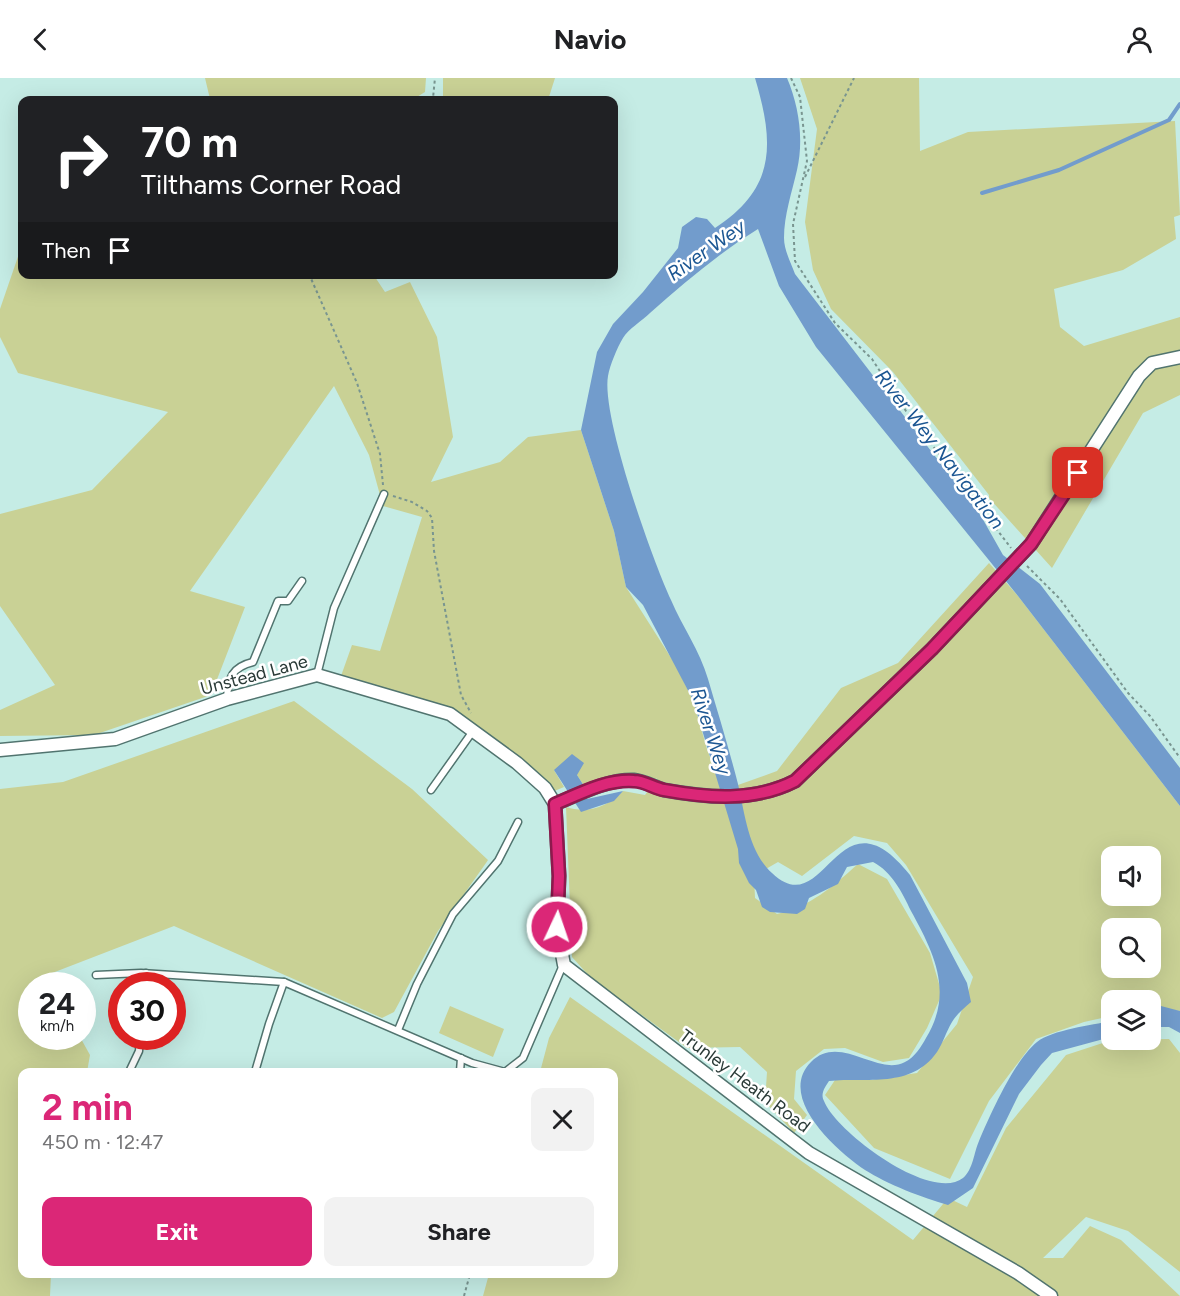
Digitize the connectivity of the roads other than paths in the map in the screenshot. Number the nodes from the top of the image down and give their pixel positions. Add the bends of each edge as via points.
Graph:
1 (1180, 357) edge
2 (384, 494) road end
3 (302, 581) dead end
4 (317, 675) junction
5 (227, 699) junction
6 (473, 731) junction
7 (0, 750) edge
8 (431, 790) dead end
9 (555, 804) junction
10 (518, 822) dead end
11 (564, 965) junction
12 (96, 975) dead end
13 (108, 975) edge
14 (186, 976) edge
15 (284, 982) junction
16 (398, 1030) junction
17 (139, 1050) edge
18 (461, 1058) junction
19 (131, 1068) edge
20 (256, 1068) edge
21 (460, 1068) edge
22 (492, 1068) edge
23 (510, 1068) edge
24 (1051, 1296) edge

1 - 9 street via 1152,363 1139,376 1031,544 932,649 795,781 776,790 712,798 634,780 606,784
2 - 4 lane via 334,608
3 - 5 lane via 288,601 278,601 253,662 239,665 228,679
4 - 5 street, Unstead Lane
4 - 6 street, Unstead Lane via 450,714
5 - 7 street, Unstead Lane via 115,739
6 - 8 lane
6 - 9 street, Unstead Lane via 517,763
9 - 11 street via 557,927
10 - 16 lane via 498,861 453,914
11 - 23 lane via 522,1058
11 - 24 street, Trunley Heath Road via 809,1153
12 - 13 lane
14 - 15 lane
15 - 16 lane
15 - 20 lane
16 - 18 lane
17 - 19 lane
18 - 21 lane
18 - 22 lane

